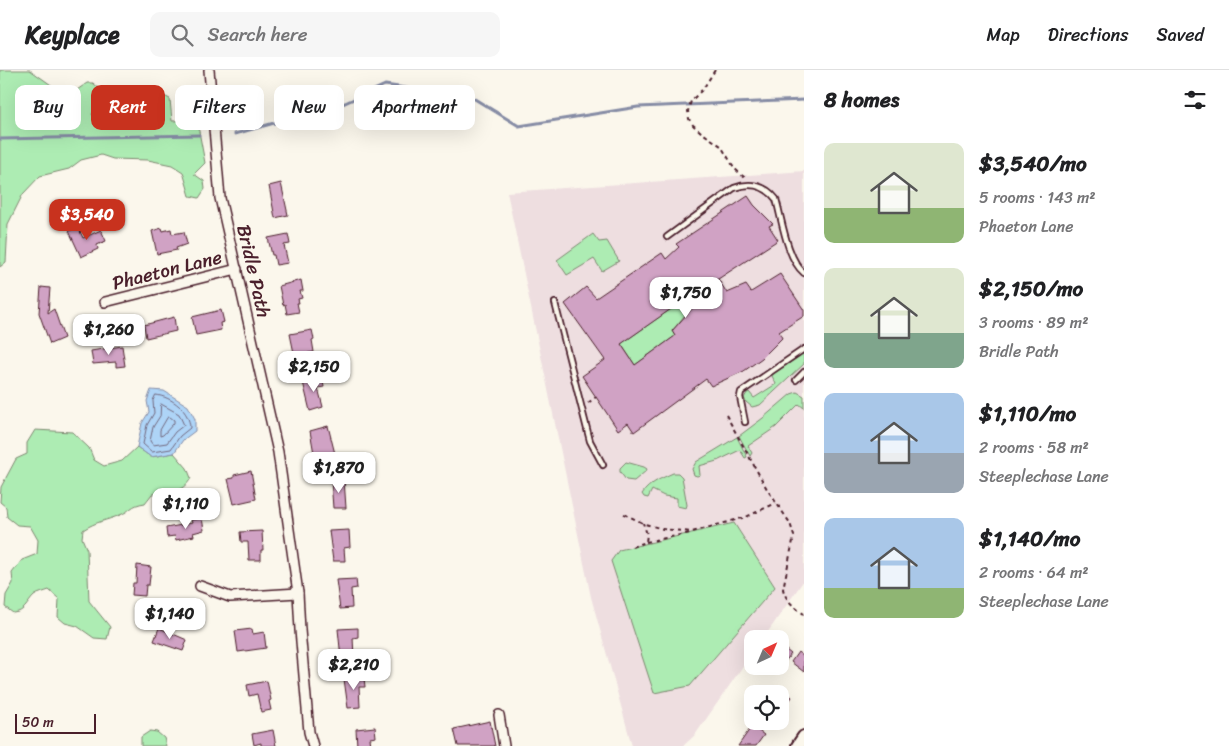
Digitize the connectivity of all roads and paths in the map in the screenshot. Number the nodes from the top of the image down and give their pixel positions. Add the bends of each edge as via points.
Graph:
1 (209, 70) edge
2 (715, 70) edge
3 (752, 185) junction
4 (666, 237) dead end
5 (237, 269) junction
6 (804, 273) edge
7 (105, 302) dead end
8 (555, 303) dead end
9 (804, 349) edge
10 (804, 372) edge
11 (796, 380) dead end
12 (726, 414) dead end
13 (745, 422) dead end
14 (603, 465) dead end
15 (776, 504) junction
16 (624, 514) dead end
17 (643, 523) junction
18 (692, 532) junction
19 (646, 542) junction
20 (632, 546) dead end
21 (200, 586) dead end
22 (298, 593) junction
23 (804, 614) edge
24 (499, 715) dead end
25 (804, 737) edge
26 (313, 746) edge
27 (504, 746) edge
28 (798, 746) edge

1 - 5 street, Bridle Path via 220,198
2 - 3 path via 691,101 690,119 701,132 722,146 735,169
3 - 4 lane via 734,188
3 - 6 lane via 771,192 776,199 790,250
5 - 7 street, Phaeton Lane
5 - 22 street, Bridle Path via 278,452
8 - 14 lane via 590,441
9 - 13 lane via 741,392
10 - 11 lane
12 - 15 path
15 - 18 path via 746,517
15 - 23 path via 790,523 794,536 783,589 785,598
16 - 17 path
17 - 18 path
17 - 19 path
18 - 19 path
19 - 20 path
21 - 22 street via 230,597
22 - 26 street, Bridle Path
24 - 27 street
25 - 28 main road

